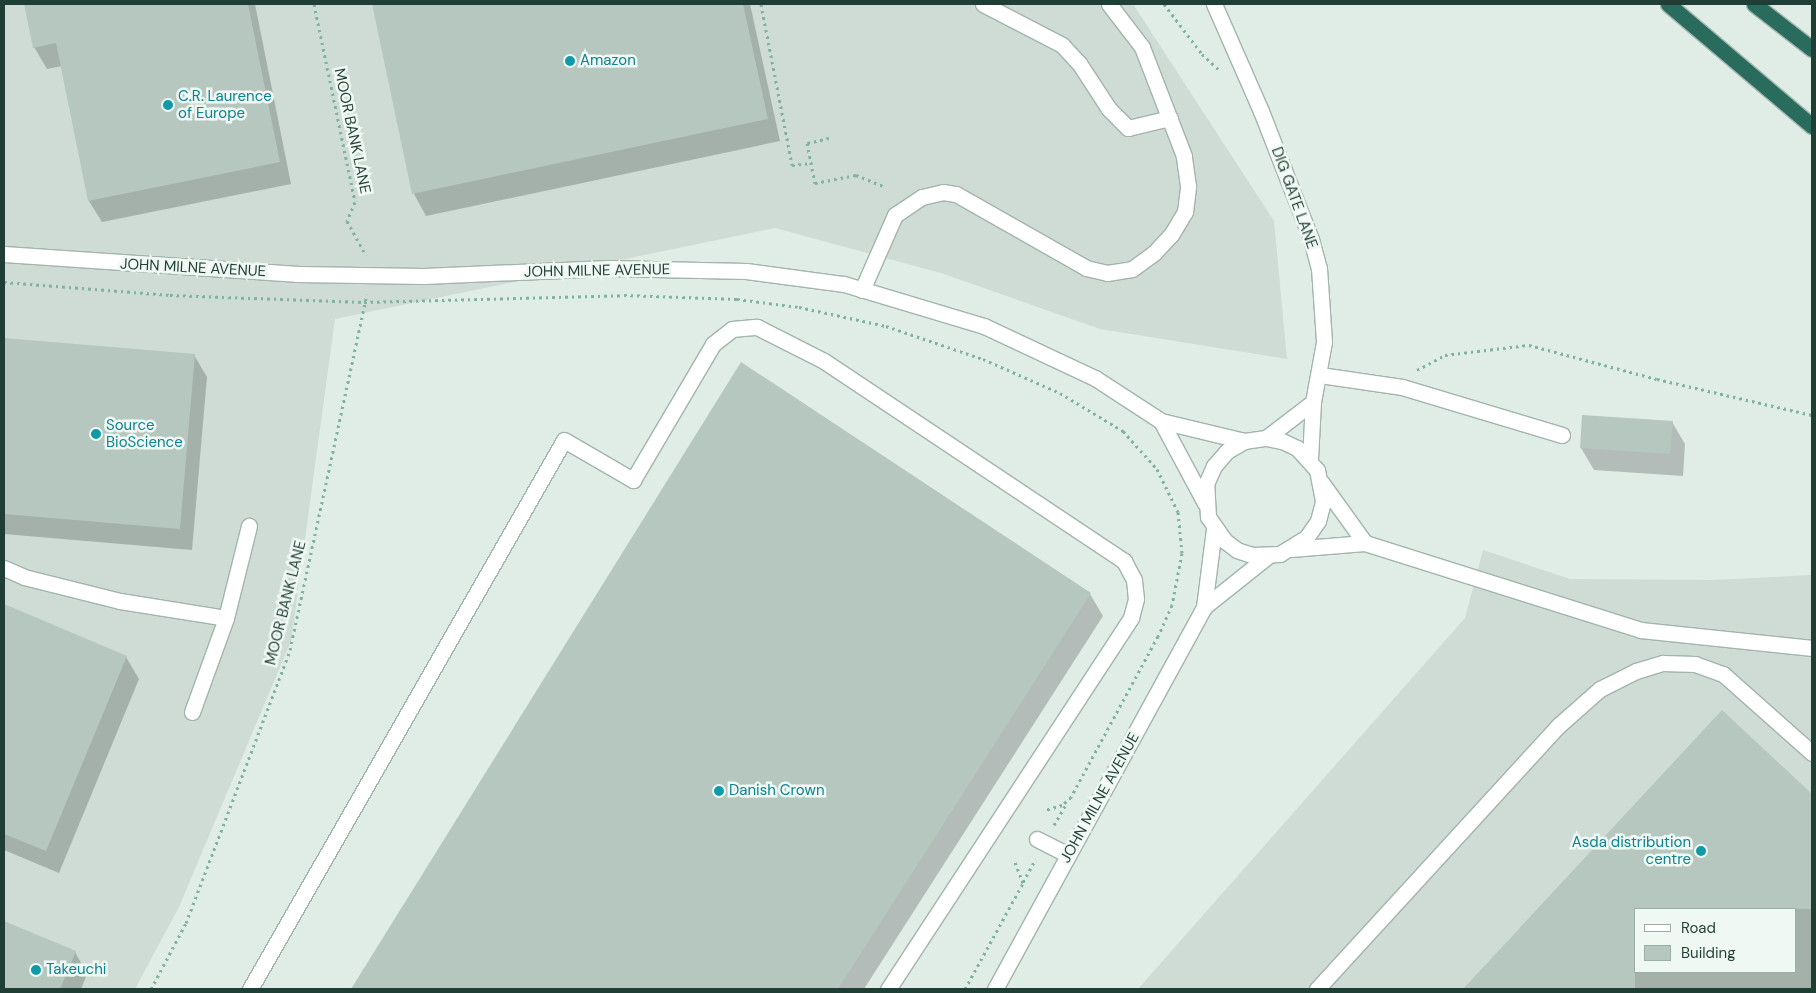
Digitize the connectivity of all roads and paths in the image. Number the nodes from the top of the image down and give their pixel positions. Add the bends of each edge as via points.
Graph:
1 (314, 4) edge
2 (761, 4) edge
3 (983, 4) edge
4 (1109, 4) edge
5 (1164, 4) edge
6 (1214, 4) edge
7 (1668, 4) edge
8 (1754, 4) edge
9 (1812, 50) edge
10 (1246, 77) junction
11 (1170, 118) junction
12 (1812, 126) edge
13 (829, 138) dead end
14 (810, 163) junction
15 (883, 186) dead end
16 (4, 254) edge
17 (368, 258) dead end
18 (4, 282) edge
19 (862, 290) junction
20 (367, 293) dead end
21 (364, 302) junction
22 (1320, 376) junction
23 (1402, 387) junction
24 (1313, 402) junction
25 (1812, 414) edge
26 (1161, 420) junction
27 (1562, 435) dead end
28 (1266, 438) junction
29 (1244, 441) junction
30 (1310, 460) junction
31 (1157, 469) dead end
32 (1321, 482) junction
33 (1205, 504) junction
34 (249, 526) dead end
35 (1214, 529) junction
36 (1365, 544) junction
37 (1291, 549) junction
38 (1268, 556) junction
39 (4, 568) edge
40 (1204, 607) junction
41 (226, 618) junction
42 (1812, 648) edge
43 (192, 712) dead end
44 (1812, 753) edge
45 (1046, 810) dead end
46 (1037, 839) dead end
47 (1068, 855) junction
48 (1014, 860) dead end
49 (150, 989) edge
50 (250, 989) edge
51 (888, 989) edge
52 (965, 989) edge
53 (995, 989) edge
54 (1317, 989) edge

1 - 17 path, MOOR BANK LANE via 356,202 347,221
2 - 14 path via 792,165
3 - 11 street via 1062,46 1079,63 1109,109 1128,128
4 - 11 street via 1142,47
5 - 10 path via 1218,71
6 - 10 street, DIG GATE LANE
7 - 12 highway
8 - 9 highway
10 - 22 street, DIG GATE LANE via 1308,230 1319,268 1324,342
11 - 19 street via 1184,156 1188,186 1185,212 1154,253 1132,269 1107,273 1086,268 956,194 942,192 922,197 895,215
13 - 14 path via 807,143
14 - 15 path via 815,183 856,175
16 - 19 street, JOHN MILNE AVENUE via 298,274 424,276 609,268 746,271
18 - 21 path via 170,295
19 - 26 street, JOHN MILNE AVENUE via 984,326 1095,378
20 - 21 path, MOOR BANK LANE
21 - 49 path, MOOR BANK LANE via 360,335 290,650 186,923
22 - 23 street
22 - 24 street, DIG GATE LANE
23 - 25 path via 1421,366 1445,355 1529,345
23 - 27 street
24 - 28 street
24 - 30 street, DIG GATE LANE
26 - 29 street, JOHN MILNE AVENUE
26 - 33 street, JOHN MILNE AVENUE
28 - 29 street
28 - 30 street via 1290,444
29 - 33 street via 1227,451 1214,466 1206,484
30 - 32 street
31 - 45 path via 1172,496 1182,531 1182,565 1172,605 1071,797 1062,805
32 - 36 street
32 - 37 street via 1323,502 1318,521 1307,537
33 - 35 street
34 - 41 street
35 - 38 street via 1238,550
35 - 40 street, JOHN MILNE AVENUE
36 - 37 street
36 - 42 street via 1641,630
37 - 38 street
38 - 40 street, JOHN MILNE AVENUE
39 - 41 street via 24,577 120,602
40 - 47 street, JOHN MILNE AVENUE
41 - 43 street
44 - 54 street via 1723,674 1695,664 1671,663 1636,671 1600,689 1558,726
46 - 47 street
47 - 53 street, JOHN MILNE AVENUE
48 - 52 path via 1023,883
50 - 51 street via 564,440 633,480 712,344 732,329 757,327 824,361 1116,555 1124,561 1134,580 1136,599 1131,618

